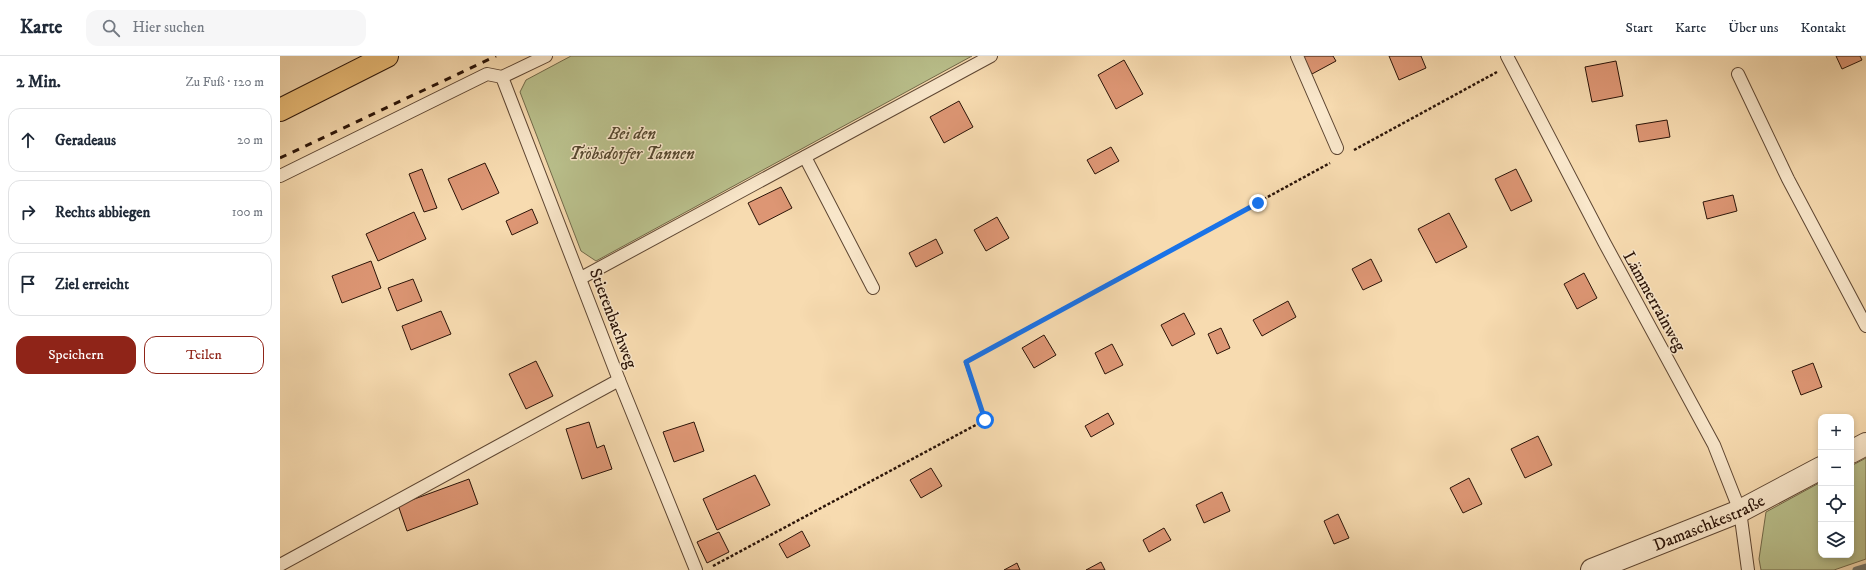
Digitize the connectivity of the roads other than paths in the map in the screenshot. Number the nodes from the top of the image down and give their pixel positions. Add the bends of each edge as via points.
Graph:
1 (354, 56) edge
2 (387, 56) edge
3 (546, 56) edge
4 (991, 56) edge
5 (1298, 56) edge
6 (1509, 60) edge
7 (1738, 74) dead end
8 (502, 77) junction
9 (288, 106) edge
10 (1337, 148) dead end
11 (805, 157) junction
12 (280, 176) edge
13 (581, 278) junction
14 (874, 288) dead end
15 (1866, 326) edge
16 (619, 380) junction
17 (1866, 444) edge
18 (1854, 450) edge
19 (1818, 470) edge
20 (1740, 511) junction
21 (280, 565) edge
22 (696, 570) edge
23 (1592, 570) edge
24 (1748, 570) edge

1 - 9 main road
2 - 9 main road
3 - 8 lane
4 - 11 lane
5 - 10 lane
6 - 20 lane, Lämmerrainweg via 1714,445
7 - 15 lane via 1788,179
8 - 12 lane via 487,74
8 - 13 lane, Stierenbachweg
11 - 13 lane
11 - 14 lane
13 - 16 lane, Stierenbachweg
16 - 21 lane
16 - 22 lane, Stierenbachweg
17 - 18 street
19 - 20 street, Damaschkestraße
20 - 23 street, Damaschkestraße
20 - 24 lane, Lämmerrainweg

